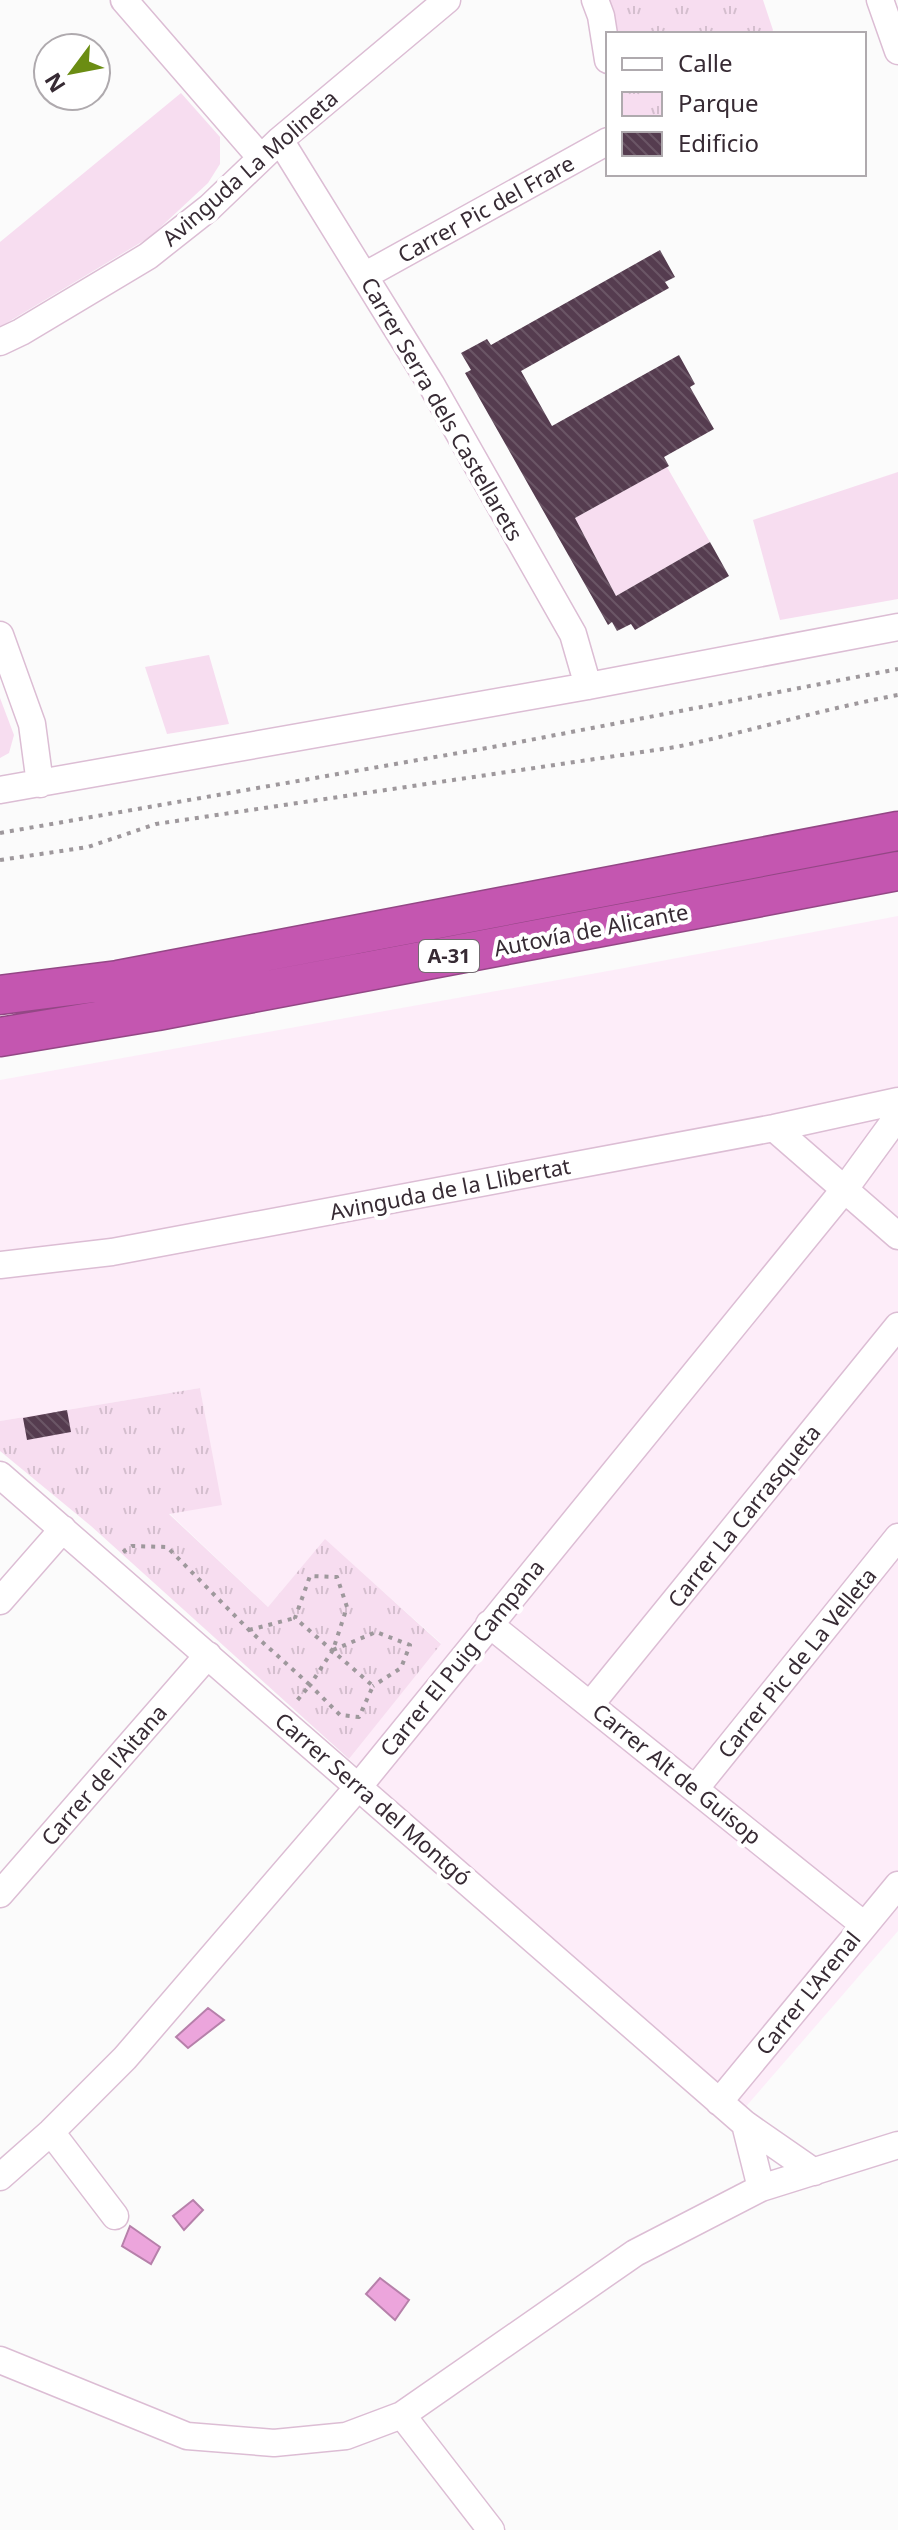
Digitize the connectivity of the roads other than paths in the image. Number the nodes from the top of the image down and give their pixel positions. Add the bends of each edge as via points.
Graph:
1 (124, 0) edge
2 (447, 0) edge
3 (595, 0) edge
4 (880, 0) edge
5 (606, 47) edge
6 (898, 51) edge
7 (606, 142) edge
8 (271, 149) junction
9 (364, 276) junction
10 (0, 342) edge
11 (898, 627) edge
12 (0, 635) edge
13 (588, 686) junction
14 (40, 784) junction
15 (0, 790) edge
16 (898, 831) edge
17 (898, 871) edge
18 (0, 995) edge
19 (0, 1037) edge
20 (898, 1101) edge
21 (898, 1116) edge
22 (774, 1128) junction
23 (844, 1190) junction
24 (898, 1236) edge
25 (0, 1265) edge
26 (898, 1326) edge
27 (0, 1475) edge
28 (63, 1529) junction
29 (898, 1537) edge
30 (0, 1601) edge
31 (489, 1624) junction
32 (208, 1655) junction
33 (590, 1705) junction
34 (359, 1786) junction
35 (695, 1789) junction
36 (898, 1885) edge
37 (0, 1894) edge
38 (864, 1925) junction
39 (719, 2102) junction
40 (745, 2124) junction
41 (51, 2132) junction
42 (898, 2145) edge
43 (814, 2172) junction
44 (0, 2177) edge
45 (761, 2188) junction
46 (115, 2216) dead end
47 (0, 2360) edge
48 (402, 2415) junction
49 (491, 2530) edge

1 - 8 street, Carrer Serra dels Castellarets
2 - 8 street, Avinguda La Molineta
3 - 5 street
4 - 6 street
7 - 9 street, Carrer Pic del Frare
8 - 9 street, Carrer Serra dels Castellarets
8 - 10 street, Avinguda La Molineta via 148,256
9 - 13 street, Carrer Serra dels Castellarets via 573,634
11 - 13 street
12 - 14 street via 32,724
13 - 14 street
14 - 15 street
16 - 18 highway, Autovía de Alicante / A-31 via 133,977
17 - 19 highway, Autovía de Alicante / A-31
20 - 22 street, Avinguda de la Llibertat
21 - 23 street, Carrer El Puig Campana
22 - 23 street
22 - 25 street, Avinguda de la Llibertat via 112,1252
23 - 24 street
23 - 31 street, Carrer El Puig Campana
26 - 33 street, Carrer La Carrasqueta
27 - 28 street, Carrer Serra del Montgó
28 - 30 street
28 - 32 street, Carrer Serra del Montgó
29 - 35 street, Carrer Pic de La Velleta
31 - 33 street, Carrer Alt de Guisop
31 - 34 street, Carrer El Puig Campana
32 - 34 street, Carrer Serra del Montgó
32 - 37 street, Carrer de l'Aitana
33 - 35 street, Carrer Alt de Guisop
34 - 39 street, Carrer Serra del Montgó
34 - 41 street, Carrer El Puig Campana via 125,2058
35 - 38 street, Carrer Alt de Guisop
36 - 38 street, Carrer L'Arenal
38 - 39 street, Carrer L'Arenal
39 - 40 street, Carrer Serra del Montgó
40 - 43 street, Carrer Serra del Montgó
40 - 45 street
41 - 44 street, Carrer El Puig Campana
41 - 46 street
42 - 43 street
43 - 45 street
45 - 48 street via 635,2253
47 - 48 street via 187,2436 288,2442 346,2436
48 - 49 street

